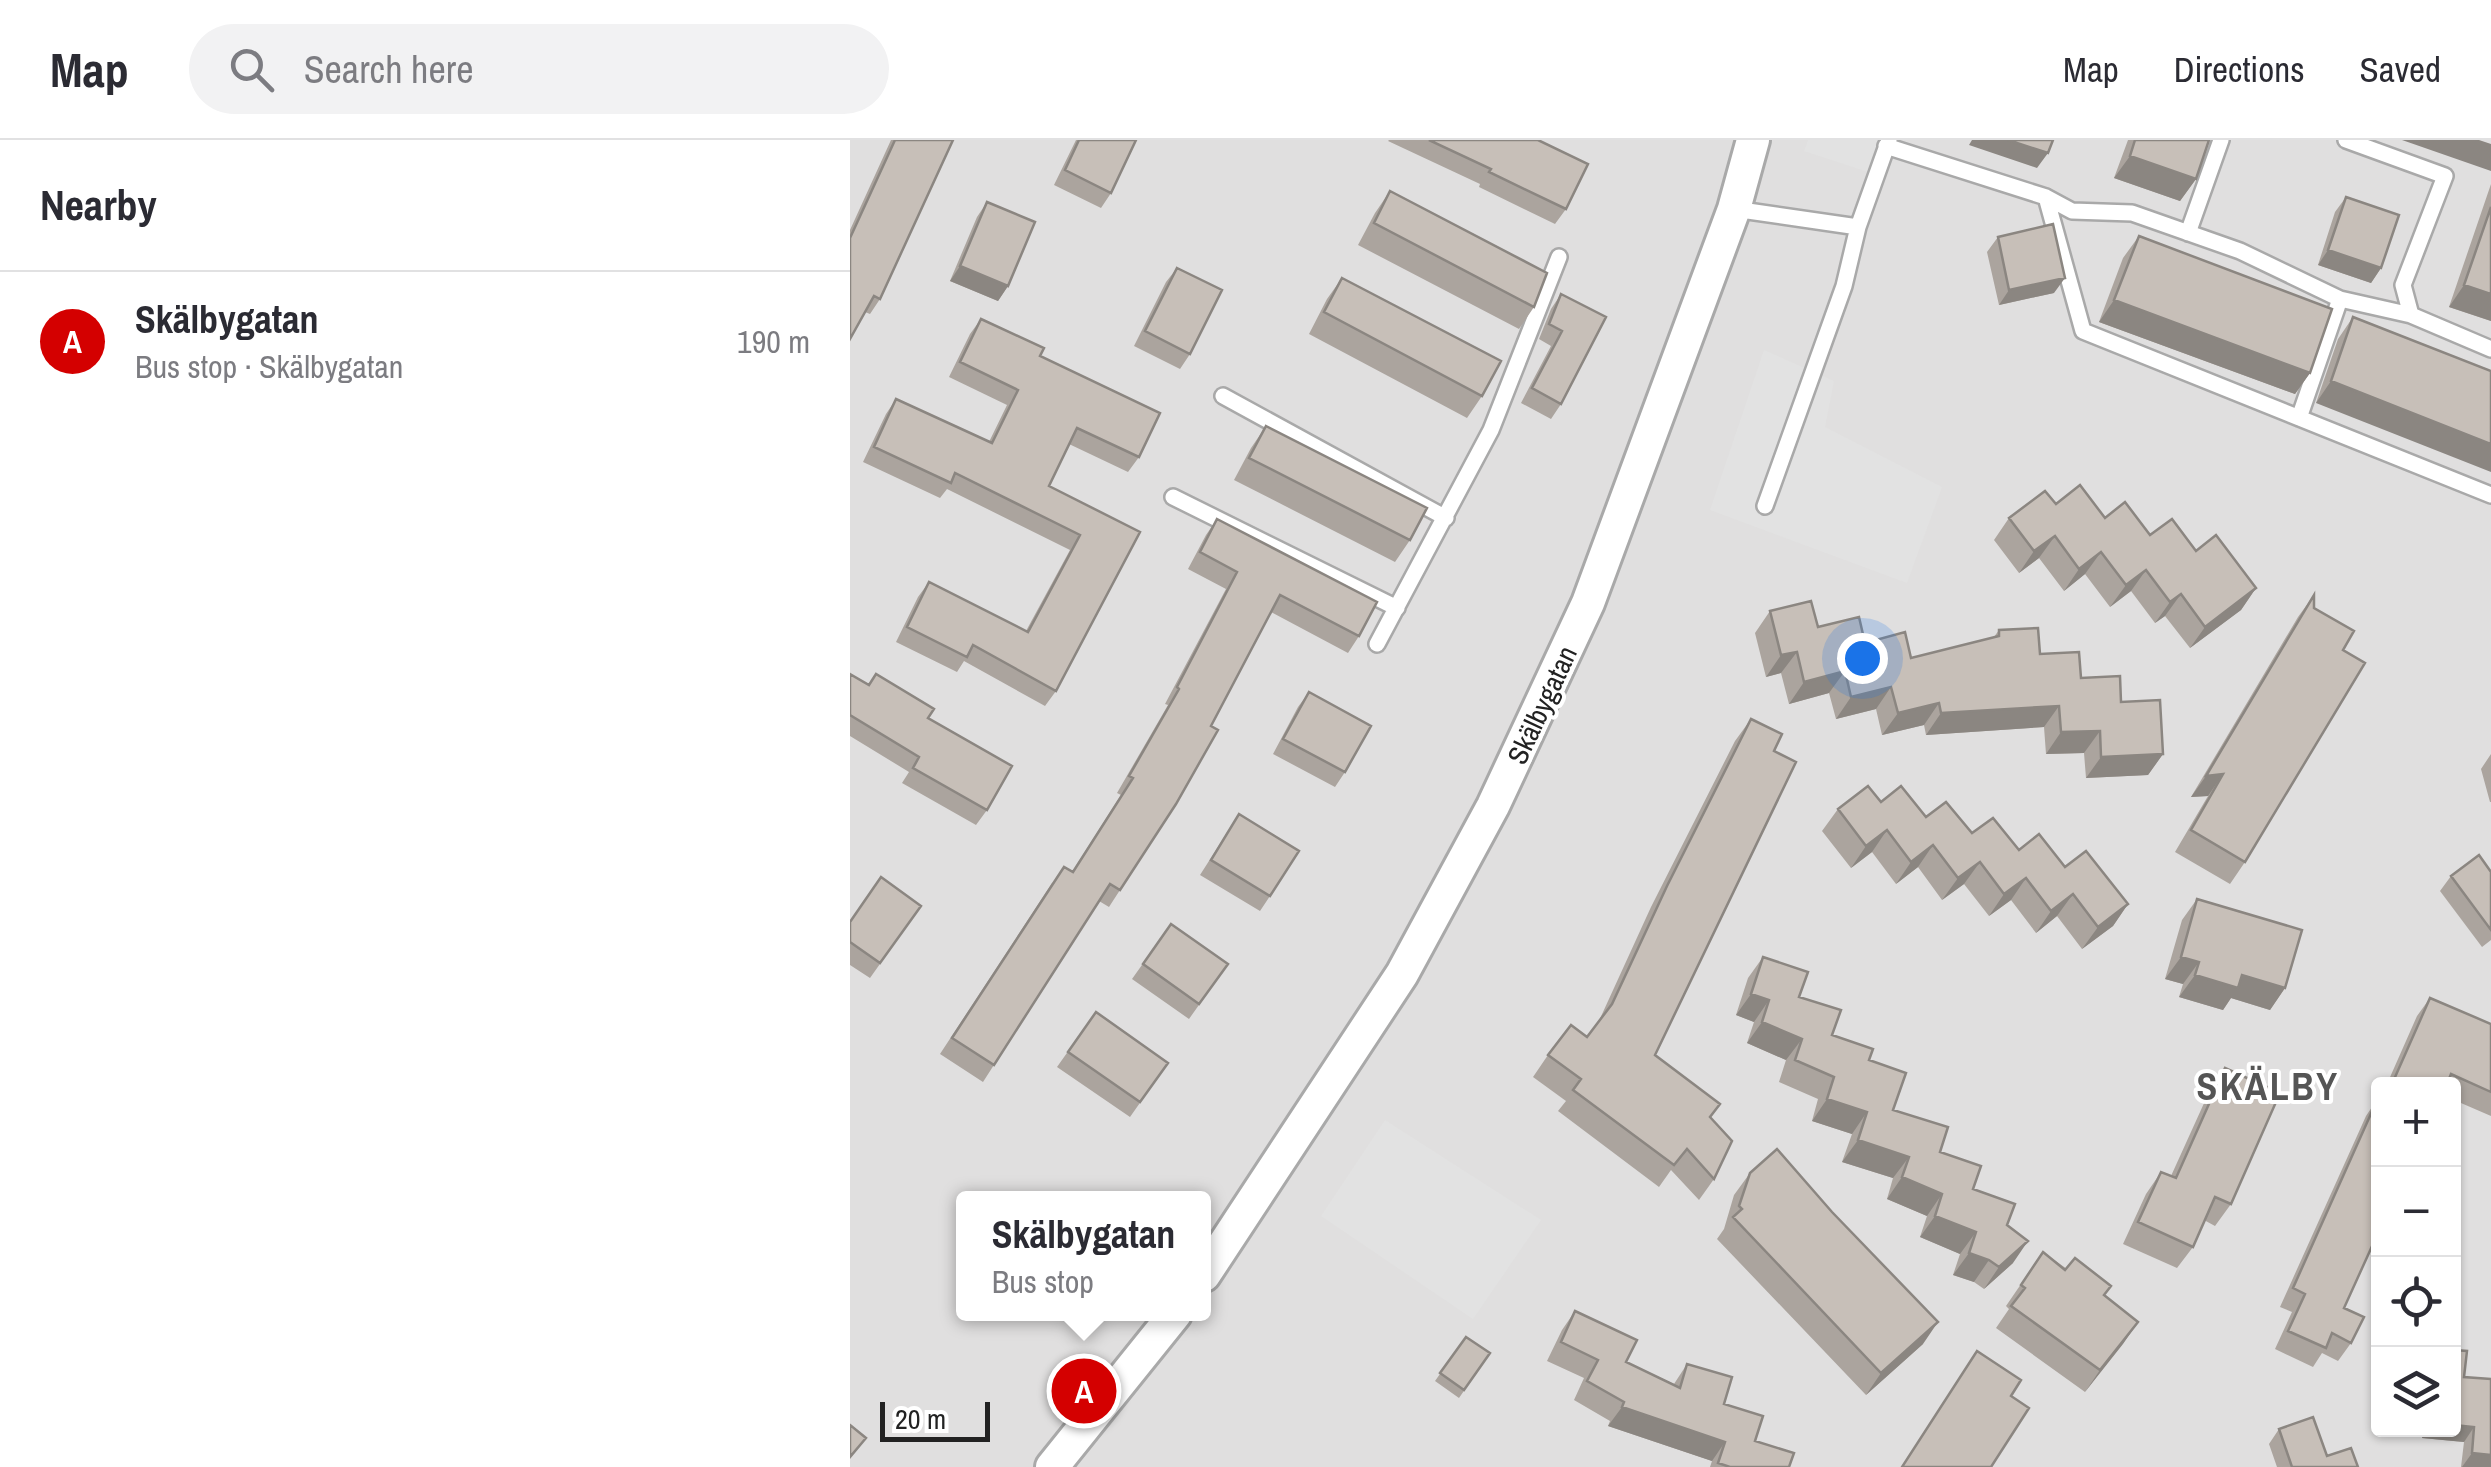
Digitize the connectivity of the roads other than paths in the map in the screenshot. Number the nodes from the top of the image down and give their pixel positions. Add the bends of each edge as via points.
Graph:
1 (1753, 140) edge
2 (2221, 140) edge
3 (2346, 140) edge
4 (1887, 143) edge
5 (2046, 196) junction
6 (1734, 210) junction
7 (1858, 227) junction
8 (2188, 233) junction
9 (1558, 257) dead end
10 (2340, 299) junction
11 (2411, 315) junction
12 (2491, 349) edge
13 (1223, 396) dead end
14 (2299, 418) junction
15 (2491, 495) edge
16 (1173, 498) dead end
17 (1765, 506) dead end
18 (1446, 518) junction
19 (1398, 608) junction
20 (1377, 644) dead end
21 (1211, 1264) edge
22 (1169, 1321) edge
23 (1052, 1467) edge

1 - 6 street, Skälbygatan
2 - 8 lane
3 - 11 lane via 2446,176 2403,285
4 - 5 lane
4 - 7 lane
5 - 8 lane via 2072,211 2132,212
5 - 14 lane via 2084,331
6 - 7 lane
6 - 21 street, Skälbygatan via 1588,603 1494,806 1402,974
7 - 17 lane via 1844,286
8 - 10 lane
9 - 18 lane via 1492,430
10 - 11 lane
10 - 14 lane
11 - 12 lane
13 - 18 lane
14 - 15 lane
16 - 19 lane
18 - 19 lane
19 - 20 lane
22 - 23 street

